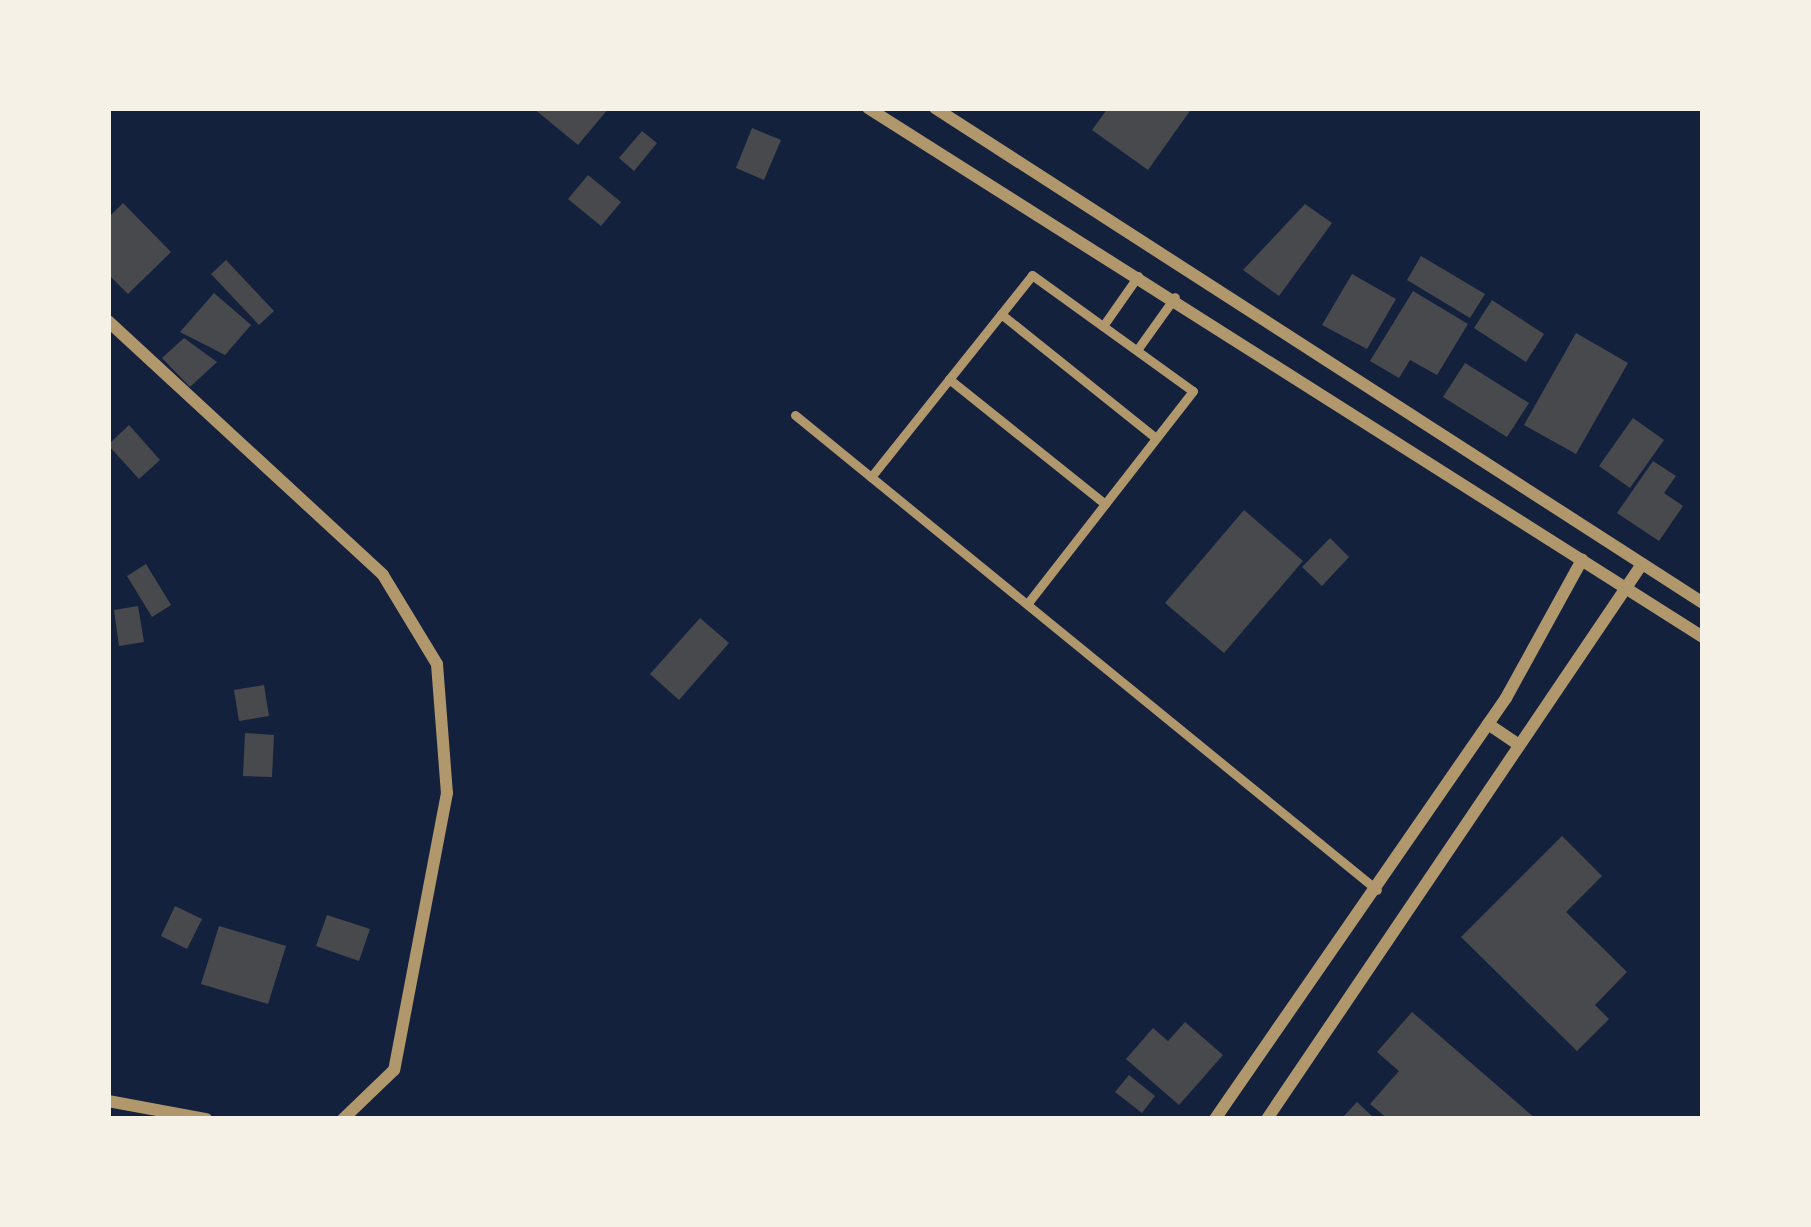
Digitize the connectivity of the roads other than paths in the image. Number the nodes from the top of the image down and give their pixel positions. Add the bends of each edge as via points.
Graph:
1 (868, 108) edge
2 (935, 108) edge
3 (1139, 275) junction
4 (1175, 297) junction
5 (1001, 314) junction
6 (108, 321) edge
7 (1103, 326) junction
8 (1137, 350) junction
9 (949, 380) junction
10 (1393, 406) junction
11 (795, 415) dead end
12 (1376, 429) junction
13 (1156, 437) junction
14 (871, 477) junction
15 (1105, 504) junction
16 (1582, 560) junction
17 (1642, 564) junction
18 (1625, 588) junction
19 (1703, 603) edge
20 (1027, 604) junction
21 (1703, 637) edge
22 (1488, 724) junction
23 (1519, 745) junction
24 (1378, 890) junction
25 (108, 1101) edge
26 (206, 1119) edge
27 (343, 1119) edge
28 (1215, 1119) edge
29 (1267, 1119) edge

1 - 3 street
2 - 10 street
3 - 4 street
3 - 7 lane
4 - 8 lane
4 - 12 street
5 - 7 lane via 1033,275
5 - 9 lane
5 - 13 lane
6 - 27 street via 382,575 437,664 447,793 394,1070
7 - 8 lane
8 - 13 lane via 1193,391
9 - 14 lane
9 - 15 lane
10 - 12 street
10 - 17 street
11 - 14 lane
12 - 16 street
13 - 15 lane
14 - 20 lane
15 - 20 lane
16 - 18 street
16 - 22 street
17 - 18 street
17 - 19 street
18 - 21 street
18 - 23 street
20 - 24 lane
22 - 23 street
22 - 24 street
23 - 29 street
24 - 28 street
25 - 26 street

